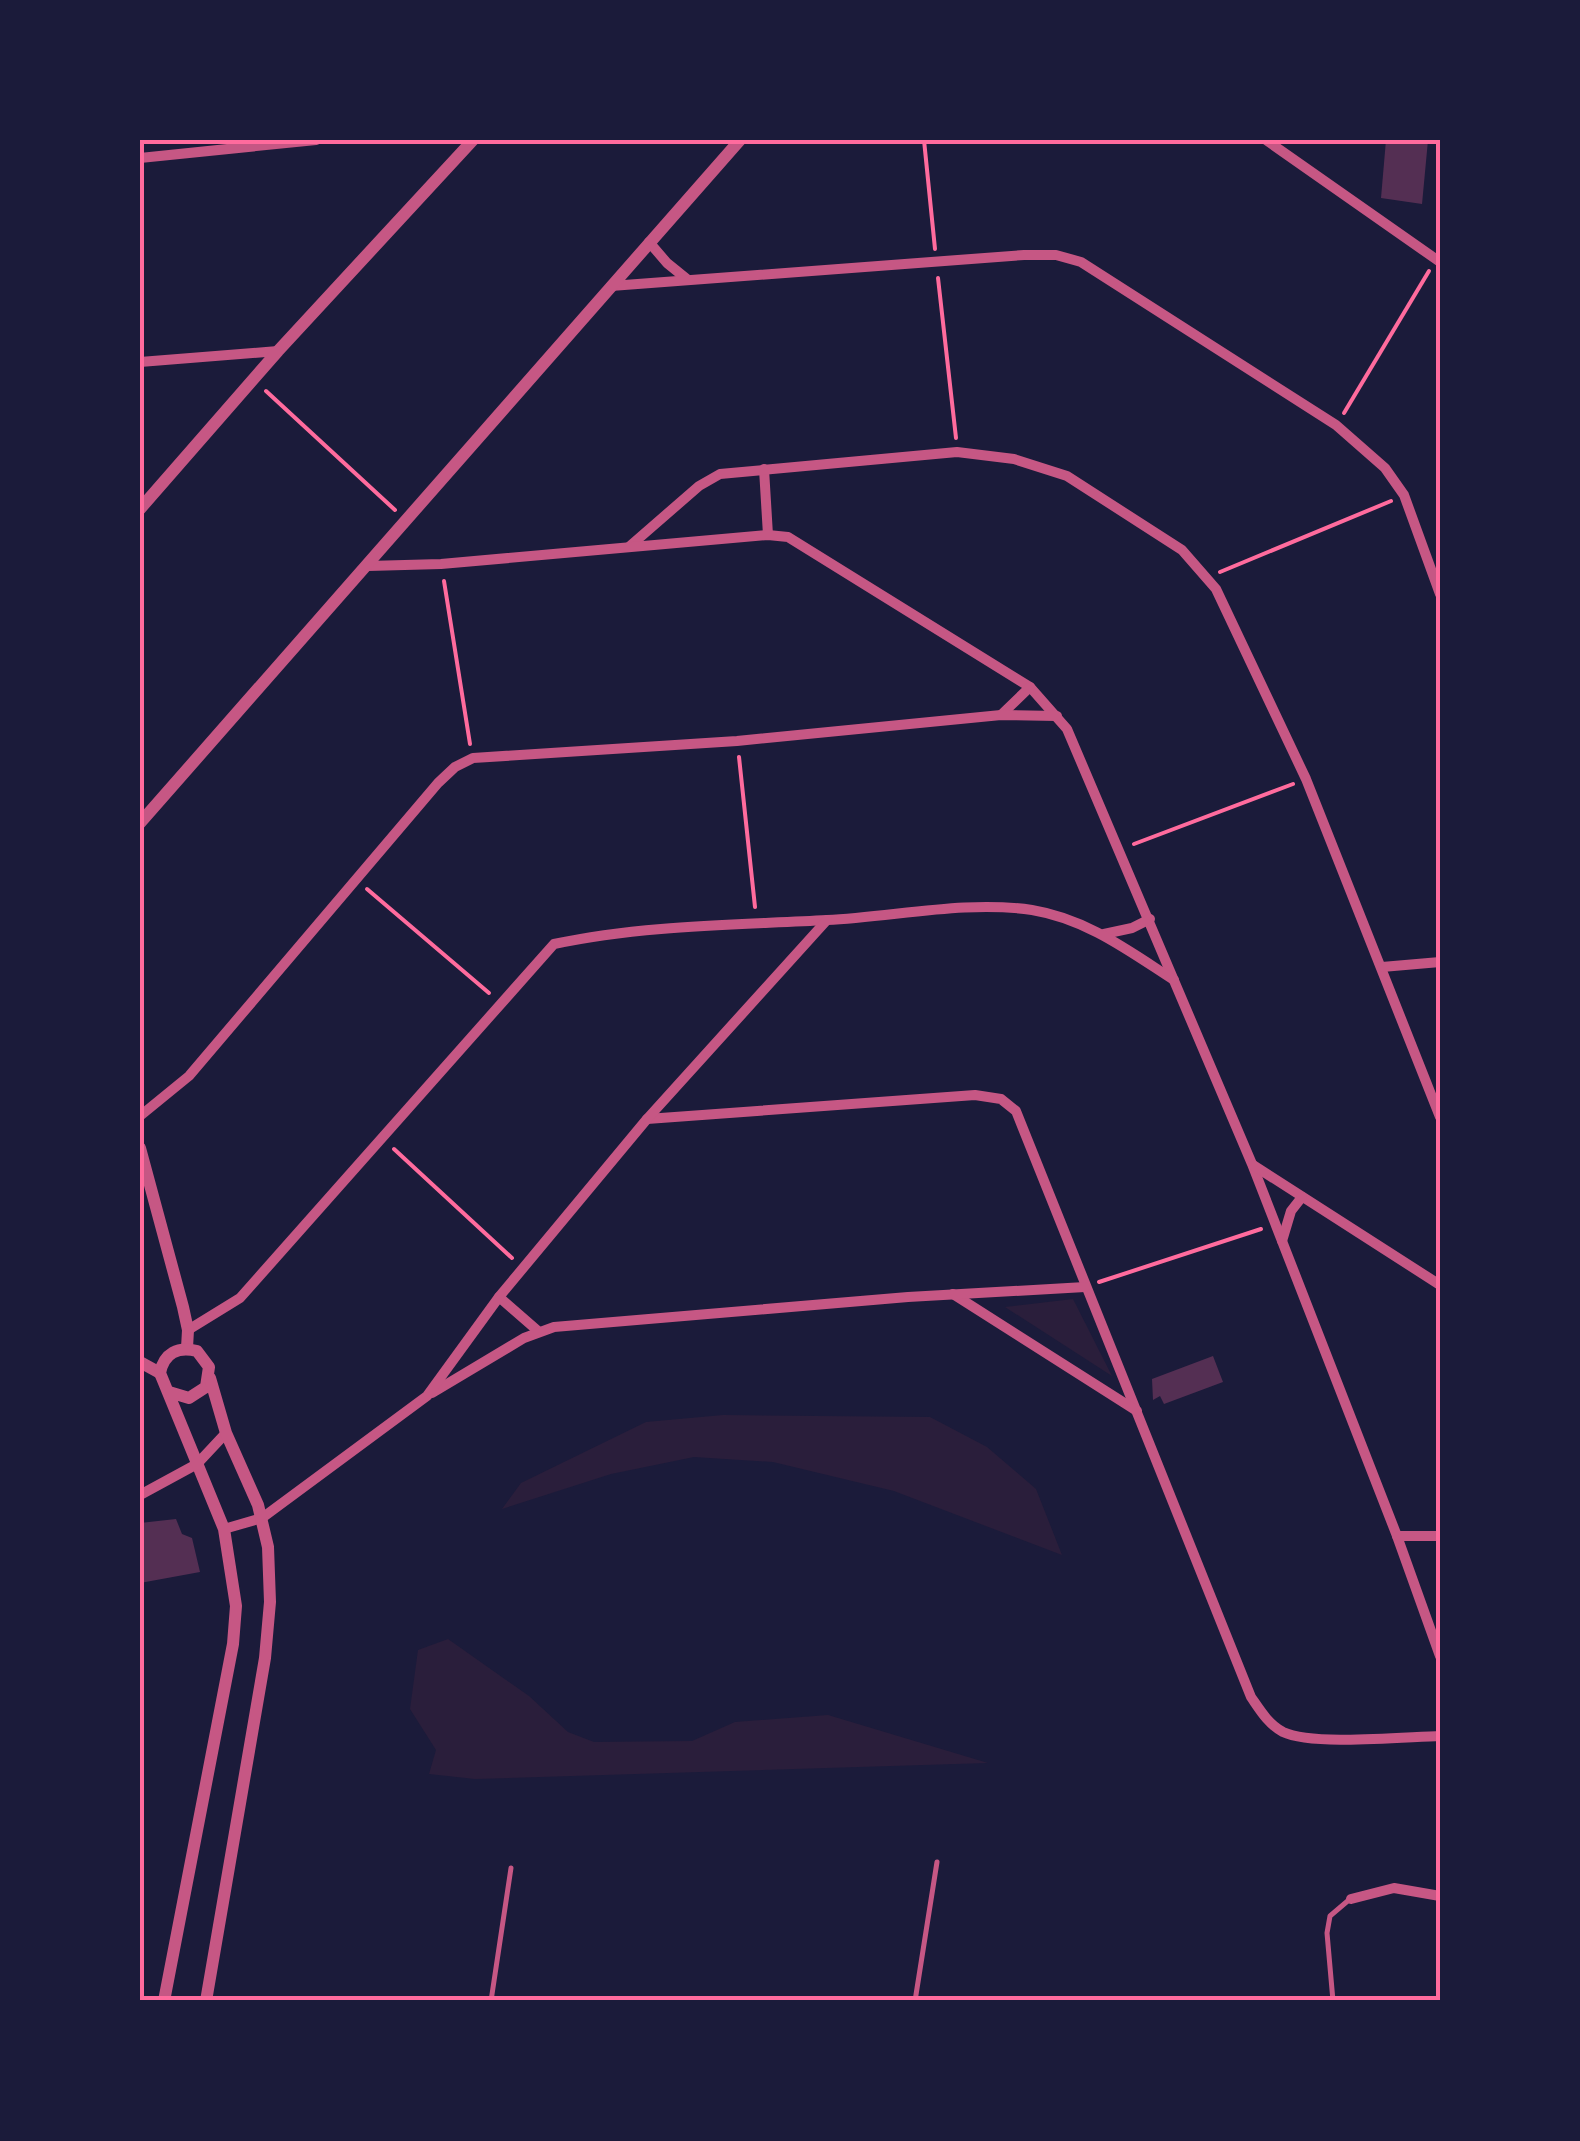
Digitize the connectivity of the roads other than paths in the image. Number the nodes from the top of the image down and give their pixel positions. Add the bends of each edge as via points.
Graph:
1 (315, 140) edge
2 (473, 140) edge
3 (740, 140) edge
4 (1266, 140) edge
5 (140, 158) edge
6 (649, 242) junction
7 (1439, 258) edge
8 (688, 281) junction
9 (611, 286) junction
10 (278, 351) junction
11 (140, 362) edge
12 (764, 469) junction
13 (140, 509) edge
14 (768, 535) junction
15 (629, 546) junction
16 (368, 566) junction
17 (1440, 594) edge
18 (1030, 687) junction
19 (1001, 714) junction
20 (1056, 716) junction
21 (140, 823) edge
22 (1150, 919) junction
23 (828, 920) junction
24 (1104, 934) junction
25 (1440, 962) edge
26 (1382, 967) junction
27 (1176, 981) junction
28 (140, 1116) edge
29 (1440, 1116) edge
30 (647, 1119) junction
31 (140, 1148) edge
32 (1252, 1164) junction
33 (1302, 1196) junction
34 (1282, 1242) junction
35 (1440, 1285) edge
36 (1086, 1287) junction
37 (952, 1294) junction
38 (499, 1297) junction
39 (188, 1330) junction
40 (538, 1331) junction
41 (188, 1348) junction
42 (140, 1362) edge
43 (160, 1373) junction
44 (210, 1378) junction
45 (170, 1392) junction
46 (427, 1396) junction
47 (1137, 1411) junction
48 (226, 1433) junction
49 (197, 1464) junction
50 (140, 1495) edge
51 (262, 1518) junction
52 (224, 1529) junction
53 (1397, 1536) junction
54 (1440, 1536) edge
55 (1440, 1656) edge
56 (1440, 1736) edge
57 (937, 1862) dead end
58 (511, 1868) dead end
59 (1440, 1896) edge
60 (1351, 1899) joint
61 (164, 2001) edge
62 (206, 2001) edge
63 (491, 2001) edge
64 (915, 2001) edge
65 (1333, 2001) edge

1 - 5 street
2 - 10 street
3 - 6 street
4 - 7 street
6 - 8 street
6 - 9 street
8 - 9 street
8 - 17 street via 1024,255 1081,262 1336,426 1385,468 1404,495
9 - 16 street
10 - 11 street
10 - 13 street
12 - 14 street
12 - 15 street via 720,474
12 - 26 street via 957,452 1014,459 1067,476 1182,550 1216,588 1306,780
14 - 15 street
14 - 18 street via 806,545
15 - 16 street
16 - 21 street
18 - 19 street
18 - 20 street
19 - 20 street
19 - 28 street via 473,758 438,782 189,1076
20 - 22 street
22 - 24 street
22 - 27 street
23 - 24 street via 980,907 1032,910
23 - 30 street
23 - 39 street via 554,944 240,1298
24 - 27 street
25 - 26 street
26 - 29 street
27 - 32 street
30 - 36 street via 1001,1098 1016,1111
30 - 38 street
31 - 39 street
32 - 33 street
32 - 34 street
33 - 34 street
33 - 35 street
34 - 53 street
36 - 37 street
36 - 47 street
37 - 40 street
37 - 47 street
38 - 40 street
38 - 46 street
39 - 41 street
40 - 46 street
41 - 43 street via 168,1355
41 - 44 street via 205,1358
42 - 43 street
43 - 45 street
44 - 45 street via 189,1398
44 - 48 street
45 - 49 street
46 - 51 street
47 - 56 street via 1251,1697 1268,1722 1308,1738
48 - 49 street
48 - 51 street
49 - 50 street
49 - 52 street
51 - 52 street
51 - 62 street via 269,1632
52 - 61 street via 236,1606 233,1644
53 - 54 street
53 - 55 street
57 - 64 lane
58 - 63 lane
59 - 60 street via 1394,1888
60 - 65 lane via 1330,1916 1327,1933

